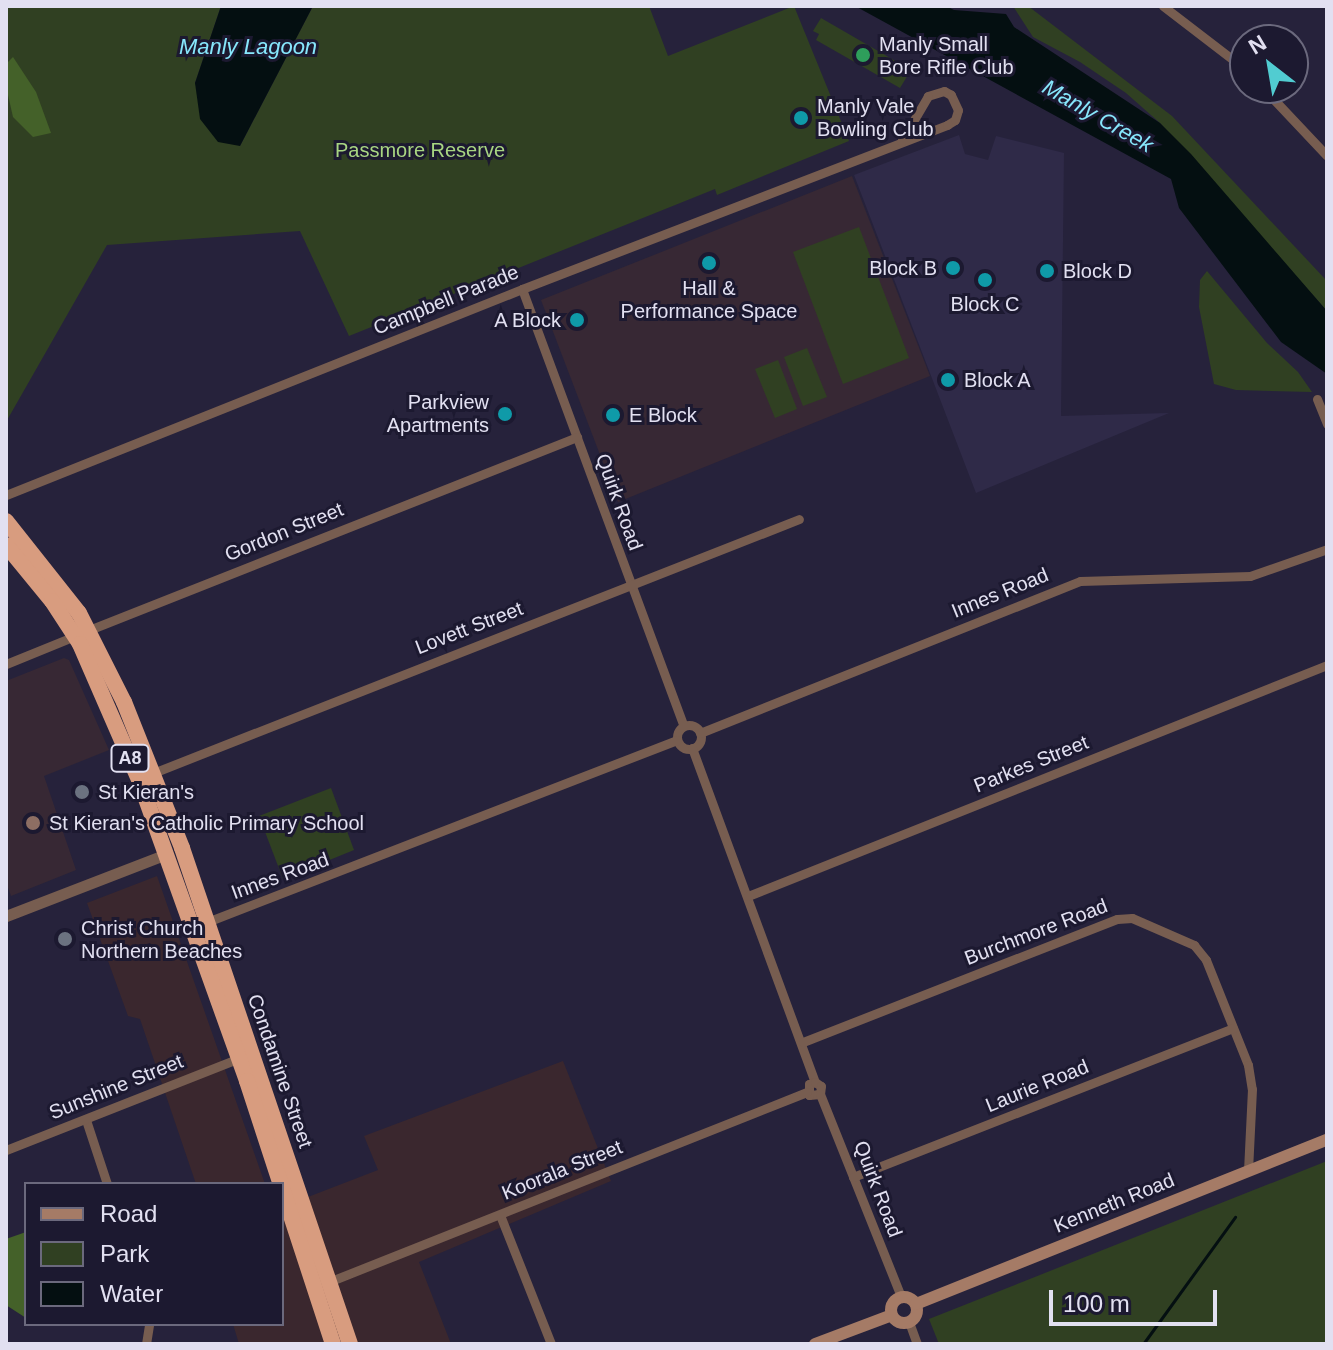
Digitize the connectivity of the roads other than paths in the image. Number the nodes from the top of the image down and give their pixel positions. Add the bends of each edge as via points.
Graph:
1 (1163, 6) edge
2 (1229, 57) edge
3 (1278, 104) edge
4 (901, 142) junction
5 (1327, 156) edge
6 (522, 289) junction
7 (1317, 399) dead end
8 (1327, 424) edge
9 (577, 437) junction
10 (6, 495) edge
11 (799, 519) dead end
12 (6, 521) edge
13 (6, 545) edge
14 (1327, 549) edge
15 (630, 584) junction
16 (82, 633) junction
17 (6, 664) edge
18 (1327, 665) edge
19 (684, 726) junction
20 (700, 733) junction
21 (677, 740) junction
22 (692, 748) junction
23 (153, 773) junction
24 (174, 851) junction
25 (748, 896) junction
26 (6, 916) edge
27 (207, 922) junction
28 (1233, 1028) junction
29 (803, 1042) junction
30 (239, 1058) junction
31 (815, 1082) junction
32 (807, 1092) junction
33 (820, 1094) junction
34 (86, 1120) junction
35 (1327, 1140) edge
36 (6, 1150) edge
37 (1248, 1171) junction
38 (853, 1177) junction
39 (106, 1182) edge
40 (280, 1182) edge
41 (284, 1195) edge
42 (500, 1215) junction
43 (331, 1281) junction
44 (901, 1297) junction
45 (916, 1304) junction
46 (892, 1315) junction
47 (909, 1322) junction
48 (333, 1344) edge
49 (350, 1344) edge
50 (551, 1344) edge
51 (815, 1344) edge
52 (917, 1344) edge

1 - 2 street
3 - 5 street
4 - 4 street, Campbell Parade via 955,120 954,99 944,91 922,103
4 - 6 street, Campbell Parade
6 - 9 street, Quirk Road
6 - 10 street, Campbell Parade
7 - 8 street
9 - 15 street, Quirk Road
9 - 16 street, Gordon Street
11 - 15 street, Lovett Street
12 - 16 highway, Condamine Street / A8 via 65,592
13 - 16 highway, Condamine Street / A8
14 - 20 street, Innes Road via 1250,576 1080,581
15 - 19 street, Quirk Road
15 - 23 street, Lovett Street
16 - 17 street, Gordon Street
16 - 23 highway, Condamine Street / A8
16 - 24 highway, Condamine Street / A8
18 - 25 street, Parkes Street
19 - 20 street
19 - 21 street
20 - 22 street
21 - 22 street
21 - 27 street, Innes Road
22 - 25 street
23 - 24 highway, Condamine Street / A8
24 - 26 street
24 - 27 highway, Condamine Street / A8
24 - 30 highway, Condamine Street / A8
25 - 29 street
27 - 43 highway, Condamine Street / A8
28 - 29 street, Burchmore Road via 1206,960 1194,945 1132,918 1117,919
28 - 37 street, Burchmore Road via 1252,1089
28 - 38 street, Laurie Road
29 - 31 street
30 - 34 street, Sunshine Street
30 - 40 highway, Condamine Street / A8
31 - 32 street
31 - 33 street
32 - 33 street
32 - 42 street, Koorala Street
33 - 38 street, Quirk Road
34 - 36 street, Sunshine Street
34 - 39 street
35 - 37 main road, Kenneth Road
37 - 45 main road, Kenneth Road
38 - 44 street, Quirk Road
41 - 48 highway, Condamine Street / A8
42 - 43 street, Koorala Street
42 - 50 street
43 - 49 highway, Condamine Street / A8
44 - 45 main road
44 - 46 main road via 893,1303
45 - 47 main road via 917,1314
46 - 47 main road via 900,1323
46 - 51 main road
47 - 52 street

